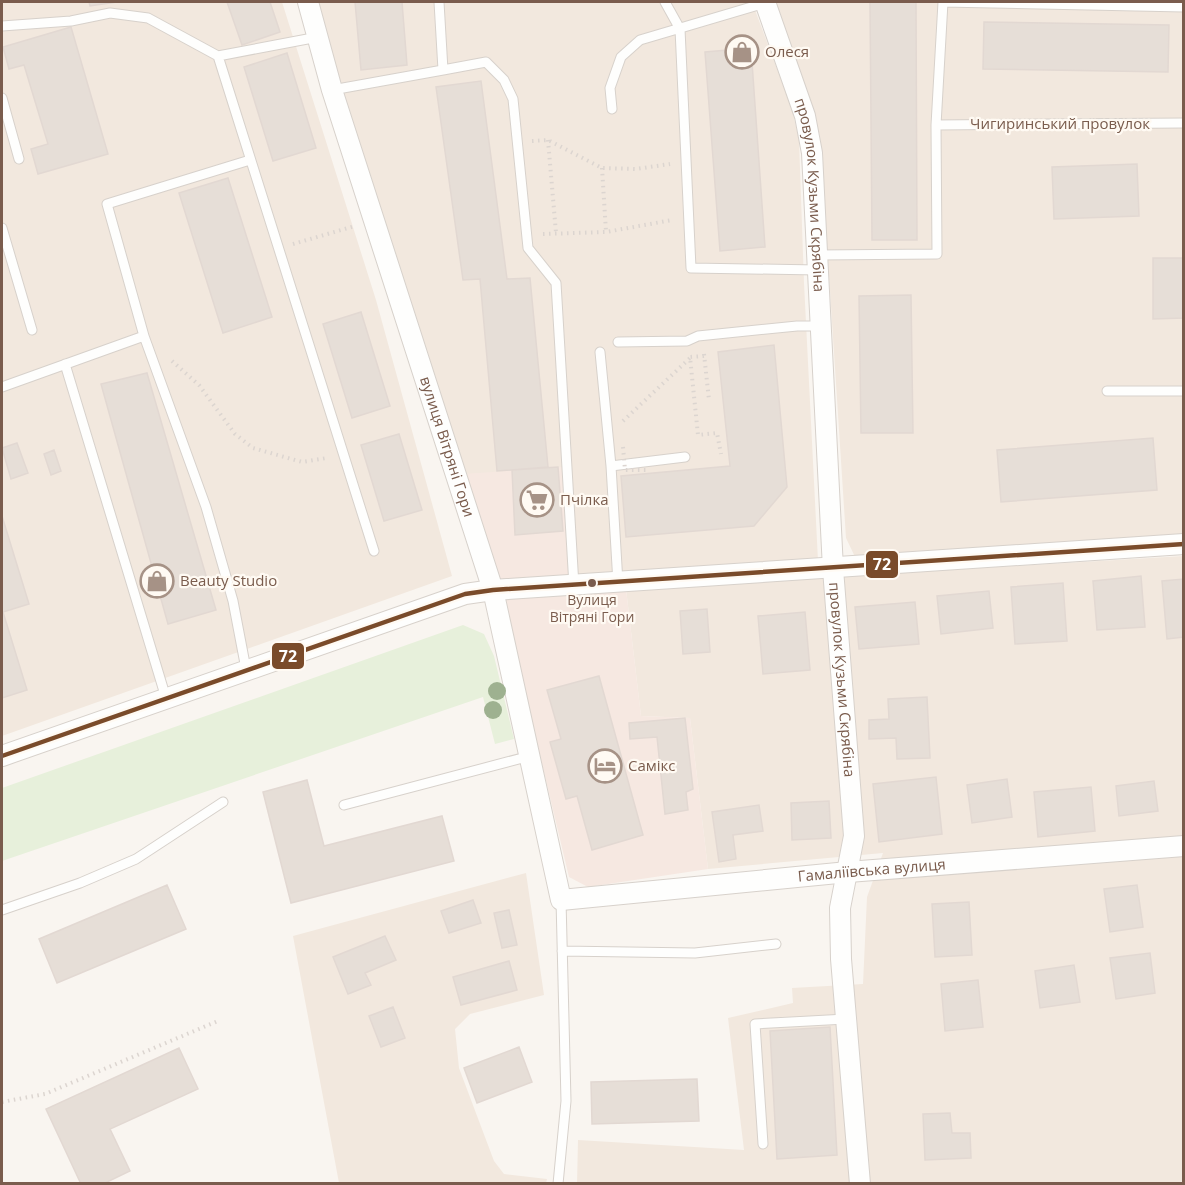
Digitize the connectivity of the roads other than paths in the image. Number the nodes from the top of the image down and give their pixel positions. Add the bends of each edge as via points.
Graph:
1 (308, 2) edge
2 (439, 2) edge
3 (665, 2) edge
4 (765, 2) edge
5 (943, 2) edge
6 (1184, 7) edge
7 (2, 26) edge
8 (680, 29) junction
9 (318, 37) junction
10 (218, 56) junction
11 (443, 70) junction
12 (332, 90) junction
13 (2, 98) edge
14 (612, 109) dead end
15 (1184, 123) edge
16 (936, 125) junction
17 (19, 159) dead end
18 (250, 160) junction
19 (2, 228) edge
20 (818, 263) junction
21 (821, 326) junction
22 (32, 330) dead end
23 (144, 336) junction
24 (618, 342) dead end
25 (600, 352) dead end
26 (65, 363) junction
27 (2, 387) edge
28 (1107, 391) dead end
29 (1184, 391) edge
30 (685, 457) dead end
31 (611, 466) junction
32 (1184, 544) edge
33 (374, 551) dead end
34 (833, 569) junction
35 (618, 583) junction
36 (574, 586) junction
37 (493, 590) junction
38 (246, 669) junction
39 (166, 698) junction
40 (2, 756) edge
41 (530, 756) junction
42 (223, 802) dead end
43 (344, 805) dead end
44 (1184, 846) edge
45 (848, 872) junction
46 (561, 900) junction
47 (2, 910) edge
48 (776, 944) dead end
49 (562, 951) junction
50 (846, 1019) junction
51 (763, 1144) dead end
52 (558, 1184) edge
53 (860, 1184) edge

1 - 9 street, вулиця Вітряні Гори
2 - 11 lane
3 - 8 lane
4 - 8 lane
4 - 20 street, провулок Кузьми Скрябіна via 806,116
5 - 6 lane
5 - 16 lane
7 - 10 lane via 71,21 110,13 148,18
8 - 14 lane via 640,40 621,57 610,87
8 - 20 lane via 691,268
9 - 10 lane
9 - 12 street, вулиця Вітряні Гори
10 - 18 lane
11 - 12 lane
11 - 36 lane via 486,62 504,80 513,99 528,248 556,283
12 - 37 street, вулиця Вітряні Гори
13 - 17 lane
15 - 16 lane, Чигиринський провулок
16 - 20 lane via 936,254
18 - 23 lane via 107,204
18 - 33 lane
19 - 22 lane
20 - 21 street, провулок Кузьми Скрябіна
21 - 24 lane via 698,336 687,341
21 - 34 street, провулок Кузьми Скрябіна
23 - 26 lane
23 - 38 lane via 206,507 233,601
25 - 31 lane
26 - 27 lane
26 - 39 lane
28 - 29 lane
30 - 31 lane
31 - 35 lane
32 - 34 street
34 - 35 street
34 - 45 street, провулок Кузьми Скрябіна via 854,836
35 - 36 street
36 - 37 street
37 - 38 street via 465,594
37 - 41 street, вулиця Вітряні Гори
38 - 39 street
39 - 40 street
41 - 43 lane
41 - 46 street, вулиця Вітряні Гори
42 - 47 lane via 136,859
44 - 45 street, Гамаліївська вулиця
45 - 46 street, Гамаліївська вулиця
45 - 50 street, провулок Кузьми Скрябіна via 840,908
46 - 49 lane
48 - 49 lane via 695,953
49 - 52 lane via 567,1101
50 - 51 lane via 755,1024
50 - 53 street, провулок Кузьми Скрябіна

